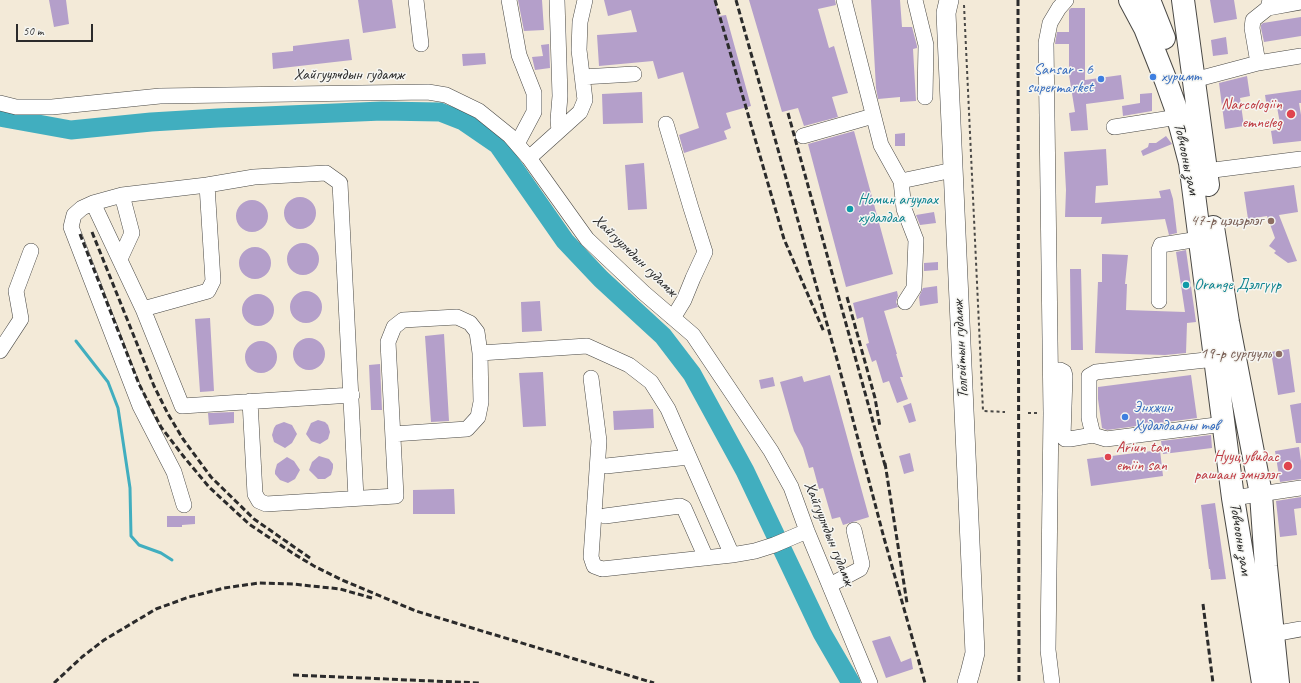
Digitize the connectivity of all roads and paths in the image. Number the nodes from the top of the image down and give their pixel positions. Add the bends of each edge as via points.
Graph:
1 (416, 0) edge
2 (509, 0) edge
3 (556, 0) edge
4 (585, 0) edge
5 (844, 0) edge
6 (915, 0) edge
7 (1066, 0) edge
8 (1130, 0) edge
9 (1149, 0) edge
10 (1163, 0) edge
11 (1183, 0) edge
12 (1301, 2) edge
13 (1269, 4) edge
14 (950, 5) edge
15 (421, 44) dead end
16 (1301, 56) edge
17 (1258, 63) junction
18 (634, 74) dead end
19 (1194, 75) junction
20 (582, 77) junction
21 (1171, 94) junction
22 (925, 97) dead end
23 (0, 103) edge
24 (873, 116) junction
25 (1178, 117) junction
26 (666, 124) dead end
27 (1114, 127) dead end
28 (559, 131) junction
29 (803, 136) dead end
30 (516, 144) junction
31 (529, 158) junction
32 (1301, 159) edge
33 (953, 170) junction
34 (1206, 171) junction
35 (901, 181) junction
36 (207, 185) junction
37 (122, 195) junction
38 (93, 203) junction
39 (1199, 239) junction
40 (31, 251) dead end
41 (120, 259) junction
42 (1159, 301) dead end
43 (905, 302) dead end
44 (143, 309) junction
45 (673, 318) junction
46 (0, 351) edge
47 (480, 353) junction
48 (1215, 359) junction
49 (1051, 371) junction
50 (591, 378) dead end
51 (352, 395) junction
52 (250, 401) junction
53 (1004, 412) dead end
54 (1224, 424) junction
55 (393, 434) junction
56 (1093, 436) junction
57 (689, 457) junction
58 (606, 466) dead end
59 (1301, 488) edge
60 (1261, 494) junction
61 (356, 498) junction
62 (1233, 498) junction
63 (184, 505) dead end
64 (605, 516) dead end
65 (854, 530) dead end
66 (807, 532) junction
67 (732, 555) junction
68 (706, 558) junction
69 (830, 585) junction
70 (1301, 629) edge
71 (1273, 634) junction
72 (870, 683) edge
73 (967, 683) edge
74 (1052, 683) edge
75 (1263, 683) edge
76 (1278, 683) edge

1 - 15 street
2 - 30 street via 519,55 534,93 534,112
3 - 28 street
4 - 20 street via 580,22 579,50
5 - 24 street
6 - 22 street via 926,45
7 - 49 street via 1050,23 1046,43
8 - 21 highway, Товчооны зам via 1150,40
9 - 21 highway via 1172,60
10 - 19 highway via 1182,59
11 - 19 highway, Товчооны зам
12 - 13 street
13 - 17 street via 1253,20
14 - 33 main road, Толгойтын гудамж
14 - 53 path via 983,411
16 - 17 street
17 - 19 street
18 - 20 street
19 - 34 highway, Товчооны зам
20 - 28 street via 585,100 580,112
21 - 25 highway, Товчооны зам
23 - 30 street, Хайгуулчдын гудамж via 16,107 52,107 160,96 428,92 446,95 479,111
24 - 29 street
24 - 35 street via 881,145
25 - 27 street
25 - 39 highway, Товчооны зам via 1190,163
26 - 45 street via 705,252 684,300
28 - 31 street
30 - 31 street, Хайгуулчдын гудамж
31 - 45 street, Хайгуулчдын гудамж via 587,239
32 - 34 street
33 - 35 street
33 - 73 main road, Толгойтын гудамж via 975,653
34 - 60 highway, Товчооны зам via 1228,322
35 - 43 street via 904,210 916,240 914,288
36 - 37 street
36 - 44 street via 213,281 208,291
36 - 51 street via 254,177 326,173 340,183
37 - 38 street
37 - 41 street via 132,233
38 - 41 street
38 - 63 street via 74,215 70,227 140,406 174,472
39 - 42 street via 1161,245
39 - 48 highway, Товчооны зам
40 - 46 street via 16,291 21,319
41 - 44 street
44 - 52 street via 182,406
45 - 66 street, Хайгуулчдын гудамж via 693,335 771,451 790,487
47 - 55 street via 481,402 478,417 467,429
47 - 55 street via 477,332 470,323 457,317 404,320 394,327 388,342
47 - 57 street via 587,346 629,365 651,382 668,409
48 - 54 highway, Товчооны зам
48 - 56 street via 1096,372 1089,376 1089,418
49 - 56 street via 1060,370 1065,376 1063,437 1070,440
49 - 74 street via 1048,650
50 - 68 street via 599,441 591,557 594,566 602,569
51 - 52 street
51 - 61 street
52 - 61 street via 255,494 259,501 266,504
54 - 56 street via 1106,439
54 - 62 highway, Товчооны зам
55 - 61 street via 396,496
57 - 58 street
57 - 67 street
59 - 60 street
60 - 62 street
60 - 71 highway, Товчооны зам
62 - 75 highway, Товчооны зам
64 - 68 street via 680,506 684,508
65 - 69 street via 862,564 860,569
66 - 67 street via 755,551
66 - 69 street, Хайгуулчдын гудамж
67 - 68 street
69 - 72 street, Хайгуулчдын гудамж
70 - 71 street
71 - 76 highway, Товчооны зам

